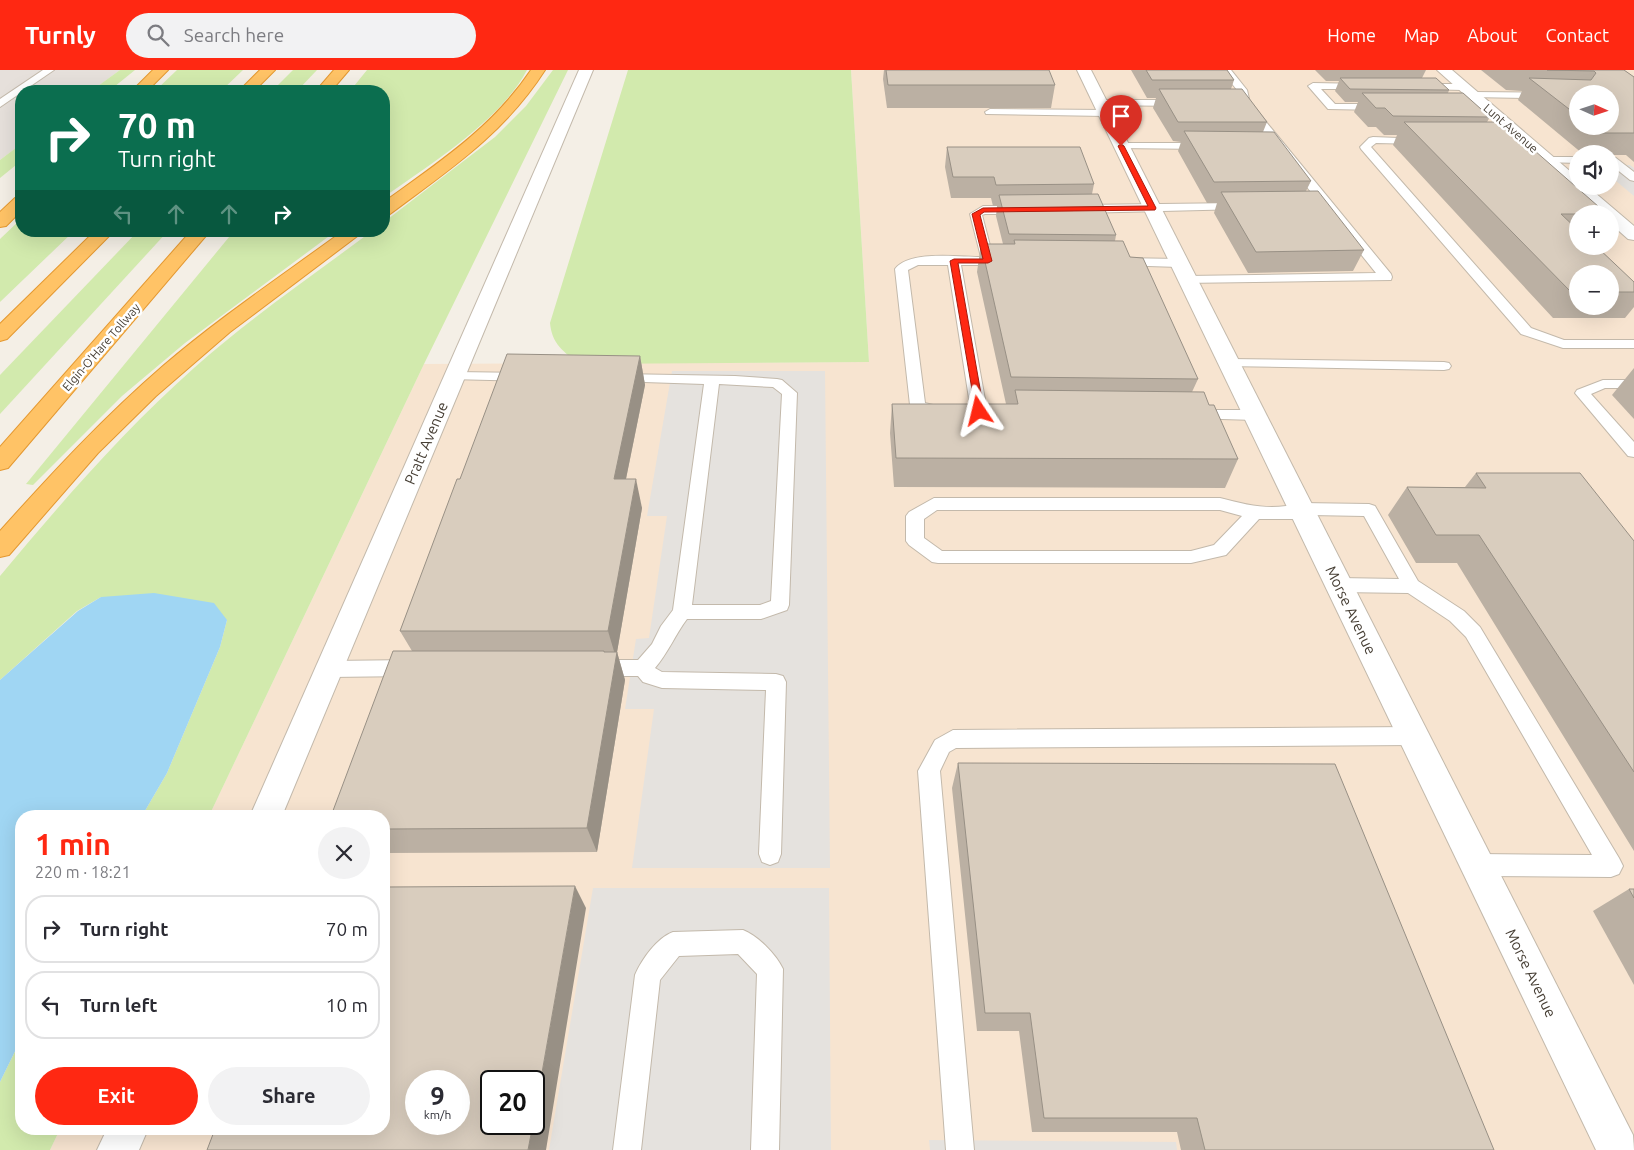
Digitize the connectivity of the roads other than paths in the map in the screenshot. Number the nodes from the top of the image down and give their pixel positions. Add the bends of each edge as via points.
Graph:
1 (49, 70) edge
2 (161, 70) edge
3 (268, 70) edge
4 (342, 70) edge
5 (538, 70) edge
6 (586, 70) edge
7 (1084, 70) edge
8 (1226, 70) edge
9 (1444, 70) edge
10 (27, 85) edge
11 (145, 85) edge
12 (252, 85) edge
13 (328, 85) edge
14 (1373, 86) edge
15 (1413, 87) edge
16 (15, 94) edge
17 (1569, 96) edge
18 (1468, 97) junction
19 (1187, 103) edge
20 (0, 104) edge
21 (1390, 107) edge
22 (1103, 108) junction
23 (990, 112) edge
24 (1430, 140) edge
25 (1506, 141) edge
26 (1525, 141) junction
27 (1121, 146) junction
28 (1211, 146) edge
29 (1547, 160) junction
30 (1569, 160) edge
31 (1619, 160) edge
32 (1627, 160) edge
33 (1619, 166) edge
34 (1634, 178) edge
35 (1600, 205) edge
36 (390, 206) edge
37 (1329, 206) junction
38 (1250, 207) edge
39 (1309, 207) edge
40 (15, 208) edge
41 (1152, 208) junction
42 (1063, 209) edge
43 (1033, 210) edge
44 (0, 222) edge
45 (1619, 222) edge
46 (1634, 235) edge
47 (99, 237) edge
48 (196, 237) edge
49 (347, 237) edge
50 (954, 261) junction
51 (988, 261) junction
52 (1007, 261) edge
53 (1112, 262) edge
54 (1184, 271) junction
55 (0, 335) edge
56 (1634, 344) edge
57 (1229, 364) junction
58 (1444, 366) dead end
59 (455, 376) junction
60 (544, 377) edge
61 (604, 378) edge
62 (712, 380) junction
63 (1634, 384) edge
64 (1176, 414) edge
65 (1255, 416) junction
66 (1634, 452) edge
67 (0, 462) edge
68 (1302, 511) junction
69 (1255, 513) junction
70 (0, 548) edge
71 (1339, 586) junction
72 (1412, 586) junction
73 (682, 612) junction
74 (428, 668) edge
75 (585, 668) edge
76 (643, 668) junction
77 (330, 669) junction
78 (1414, 736) junction
79 (269, 810) edge
80 (770, 854) dead end
81 (1477, 865) junction
82 (125, 1135) edge
83 (1620, 1136) edge
84 (118, 1150) edge
85 (627, 1150) edge
86 (765, 1150) edge
87 (960, 1150) edge

1 - 10 lane
2 - 11 highway
3 - 12 highway
4 - 13 highway
5 - 36 highway via 520,96 492,126
6 - 59 street, Pratt Avenue
7 - 22 street, Morse Avenue
8 - 37 lane via 1242,90 1240,103
9 - 18 street, Lunt Avenue
14 - 21 lane via 1313,86 1332,107
15 - 18 lane
16 - 20 lane
17 - 18 lane
18 - 26 street, Lunt Avenue via 1487,108
19 - 22 lane
22 - 23 lane
22 - 27 street, Morse Avenue
24 - 56 lane via 1373,140 1365,147 1526,331 1563,344
25 - 26 lane
26 - 29 street, Lunt Avenue
27 - 28 lane
27 - 41 street, Morse Avenue
29 - 30 lane
29 - 35 street, Lunt Avenue
31 - 32 lane
33 - 34 lane
37 - 39 lane
37 - 54 lane via 1386,277
38 - 41 lane
40 - 44 highway
41 - 42 lane
41 - 54 street, Morse Avenue
43 - 51 lane via 983,210 976,214
45 - 46 street, Lunt Avenue
47 - 55 highway
48 - 67 highway, Elgin-O'Hare Tollway
49 - 70 highway via 234,320 148,390 80,456
50 - 50 lane via 984,411 925,409 918,405 902,269 918,261
50 - 51 lane
51 - 52 lane
53 - 54 lane
54 - 57 street, Morse Avenue
57 - 58 lane
57 - 65 street, Morse Avenue
59 - 60 lane
59 - 77 street, Pratt Avenue
61 - 62 lane
62 - 73 lane
62 - 73 lane via 777,383 790,393 780,605 761,612
63 - 66 lane via 1603,384 1582,393
64 - 65 lane
65 - 68 street, Morse Avenue
68 - 69 lane
68 - 71 street, Morse Avenue
68 - 72 lane via 1369,510
69 - 69 lane via 1220,504 934,504 915,516 915,541 938,557 1191,557 1220,550
71 - 72 lane
71 - 78 street, Morse Avenue
72 - 81 lane via 1457,616 1473,632 1611,866
73 - 76 lane via 660,649
74 - 77 lane
75 - 76 lane
76 - 80 lane via 650,676 662,680 776,682
77 - 79 street, Pratt Avenue
78 - 81 street, Morse Avenue
78 - 87 lane via 953,739 942,746 929,771
81 - 83 street, Morse Avenue
82 - 84 street
85 - 86 lane via 648,975 673,944 743,942 770,969

